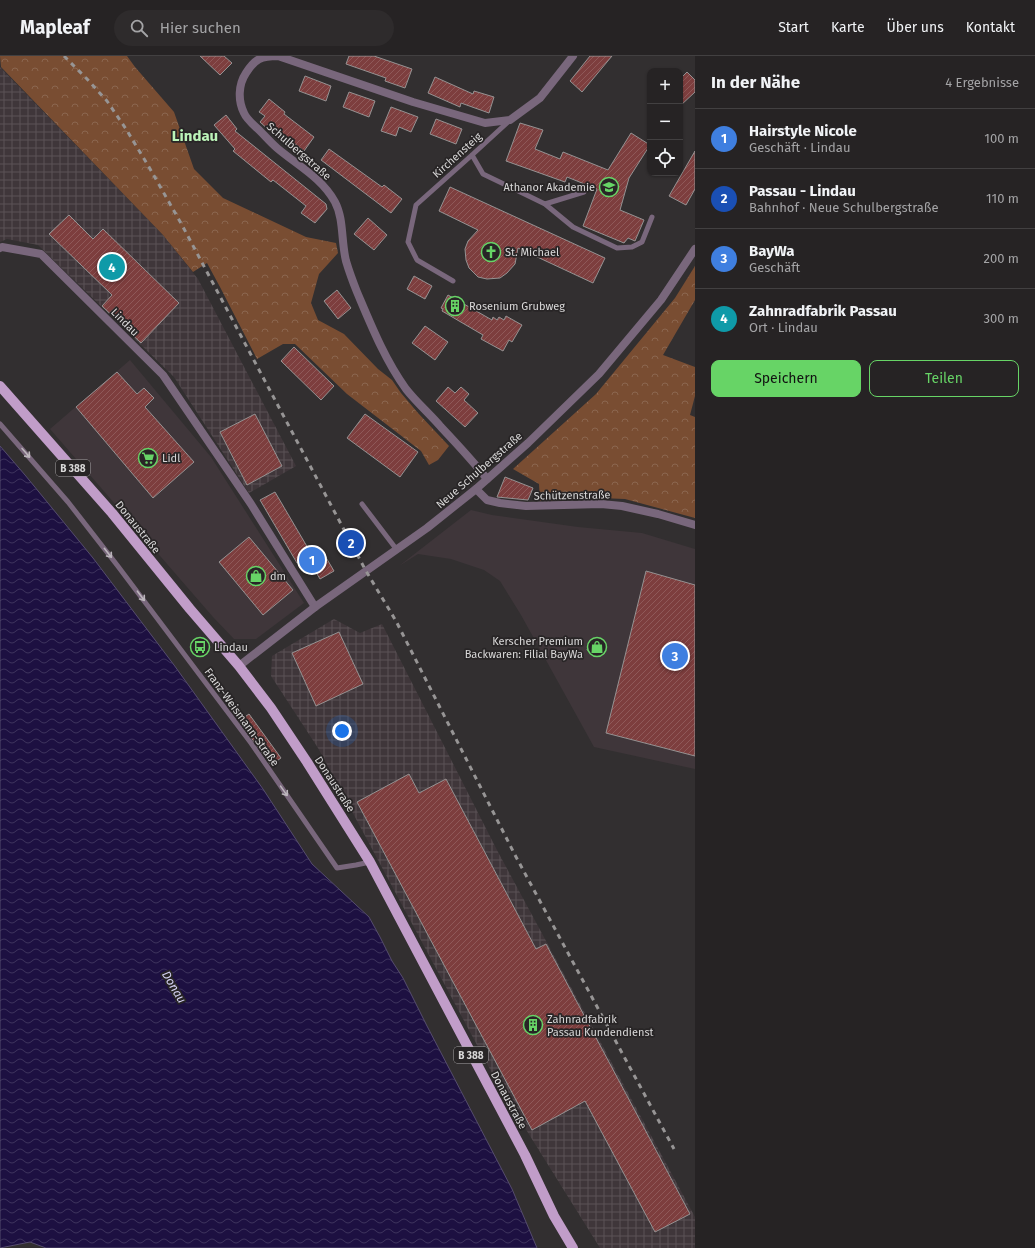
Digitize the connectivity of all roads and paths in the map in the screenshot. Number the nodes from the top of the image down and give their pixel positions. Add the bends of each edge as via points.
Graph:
1 (573, 56) edge
2 (257, 58) edge
3 (510, 120) junction
4 (472, 155) junction
5 (584, 192) dead end
6 (545, 204) junction
7 (652, 216) dead end
8 (0, 248) edge
9 (695, 249) edge
10 (453, 281) dead end
11 (0, 386) edge
12 (0, 424) edge
13 (487, 479) junction
14 (476, 489) junction
15 (362, 504) dead end
16 (695, 525) edge
17 (397, 550) junction
18 (316, 607) junction
19 (239, 666) junction
20 (370, 862) junction
21 (573, 1248) edge

1 - 3 street, Schulbergstraße via 540,98
2 - 3 street, Schulbergstraße via 278,56 413,102 485,123
2 - 13 street, Schulbergstraße via 242,78 240,101 244,114 276,148 318,180 330,193 340,214 346,260 354,284 391,365 407,390 462,448
3 - 4 lane, Kirchensteig
4 - 6 lane via 483,174
4 - 10 lane, Kirchensteig via 416,205 408,242 417,260
5 - 6 lane
6 - 7 lane via 573,227 617,248 632,247 642,242
8 - 18 street, Lindau via 41,254 163,375 251,504
9 - 13 street, Neue Schulbergstraße via 661,300 599,374
11 - 19 main road, Donaustraße / B 388 via 112,513
12 -> 20 lane, Franz-Weismann-Straße via 68,502 117,565 251,743 337,868
13 - 14 street, Neue Schulbergstraße
14 - 16 street, Schützenstraße via 487,500 500,503 526,506 622,506
14 - 17 street, Neue Schulbergstraße
15 - 17 lane
17 - 18 street, Neue Schulbergstraße
18 - 19 street, Neue Schulbergstraße
19 - 20 main road, Donaustraße / B 388 via 271,708
20 - 21 main road, Donaustraße / B 388

